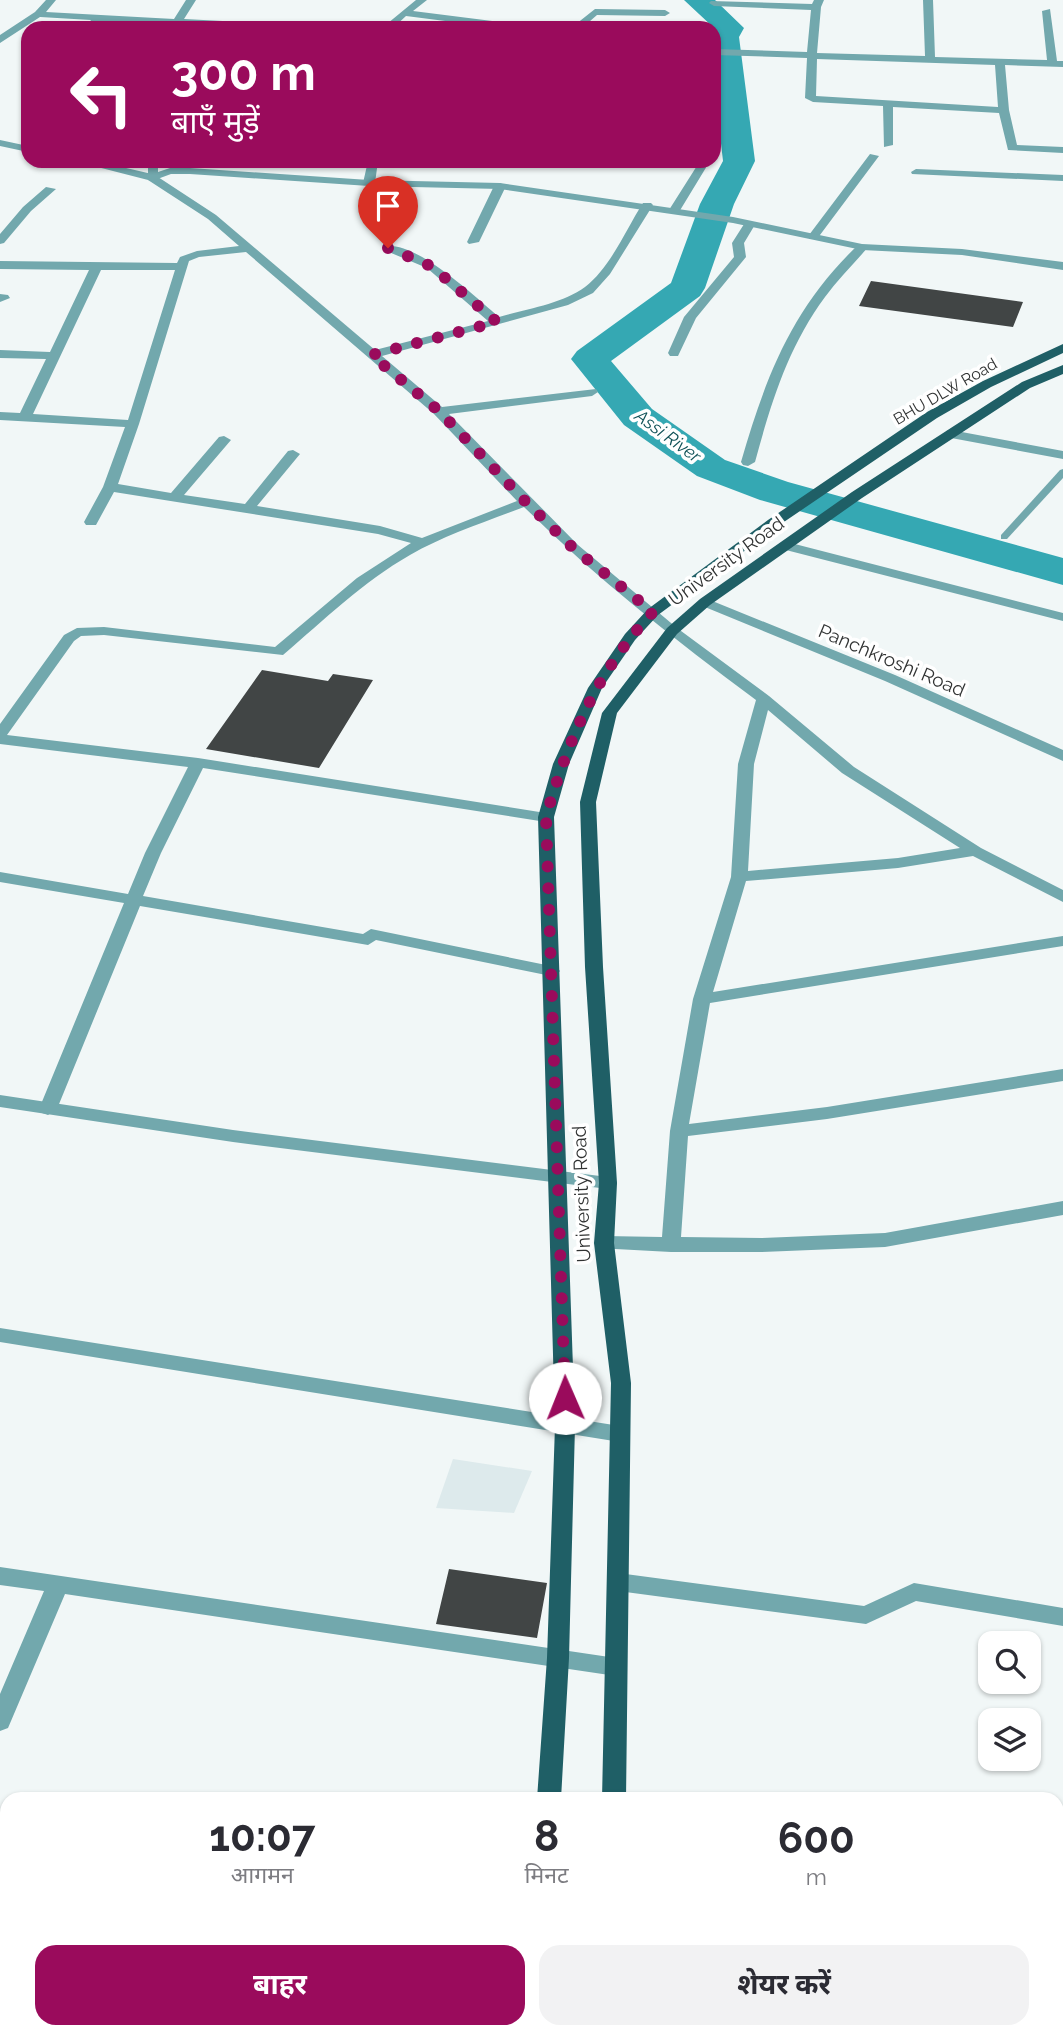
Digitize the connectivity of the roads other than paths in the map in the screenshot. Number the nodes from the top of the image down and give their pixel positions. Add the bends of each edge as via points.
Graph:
1 (51, 0) edge
2 (191, 0) edge
3 (422, 0) edge
4 (928, 0) edge
5 (714, 4) dead end
6 (818, 4) edge
7 (1047, 11) dead end
8 (404, 13) junction
9 (665, 13) dead end
10 (37, 15) junction
11 (98, 18) junction
12 (28, 21) edge
13 (96, 21) edge
14 (141, 21) edge
15 (185, 21) edge
16 (395, 21) edge
17 (467, 21) edge
18 (584, 21) edge
19 (21, 26) edge
20 (0, 40) edge
21 (721, 52) edge
22 (814, 54) junction
23 (930, 59) junction
24 (1000, 62) junction
25 (1058, 64) edge
26 (888, 106) junction
27 (1004, 110) junction
28 (0, 143) edge
29 (888, 145) dead end
30 (21, 148) edge
31 (1063, 150) edge
32 (874, 156) dead end
33 (1012, 162) junction
34 (115, 168) edge
35 (153, 168) edge
36 (372, 168) edge
37 (701, 168) edge
38 (916, 172) dead end
39 (1063, 177) edge
40 (152, 178) junction
41 (369, 183) junction
42 (500, 186) junction
43 (50, 189) dead end
44 (647, 205) junction
45 (675, 210) junction
46 (750, 223) junction
47 (813, 237) junction
48 (0, 241) edge
49 (473, 242) dead end
50 (862, 247) junction
51 (250, 248) junction
52 (388, 248) dead end
53 (0, 265) edge
54 (1063, 266) edge
55 (180, 267) junction
56 (96, 268) junction
57 (497, 322) junction
58 (1063, 348) edge
59 (674, 353) dead end
60 (0, 354) edge
61 (371, 355) junction
62 (51, 356) junction
63 (1063, 369) edge
64 (593, 392) dead end
65 (439, 411) junction
66 (0, 416) edge
67 (25, 417) junction
68 (133, 424) junction
69 (951, 434) junction
70 (224, 440) dead end
71 (293, 454) dead end
72 (1063, 455) edge
73 (748, 461) dead end
74 (1063, 472) edge
75 (110, 486) junction
76 (857, 495) joint
77 (175, 497) junction
78 (526, 502) junction
79 (249, 508) junction
80 (90, 522) dead end
81 (1004, 537) dead end
82 (424, 543) junction
83 (787, 546) junction
84 (705, 602) junction
85 (653, 612) junction
86 (1063, 618) edge
87 (672, 631) junction
88 (764, 699) junction
89 (0, 737) edge
90 (1063, 756) edge
91 (198, 764) junction
92 (546, 817) junction
93 (975, 851) junction
94 (0, 877) edge
95 (739, 877) junction
96 (1063, 897) edge
97 (134, 898) junction
98 (1063, 942) edge
99 (551, 971) junction
100 (702, 999) junction
101 (1063, 1075) edge
102 (0, 1101) edge
103 (48, 1109) junction
104 (678, 1131) junction
105 (559, 1176) junction
106 (608, 1183) junction
107 (1063, 1209) edge
108 (604, 1243) junction
109 (671, 1245) junction
110 (0, 1335) edge
111 (565, 1426) junction
112 (620, 1434) junction
113 (0, 1576) edge
114 (618, 1582) junction
115 (59, 1583) junction
116 (1063, 1617) edge
117 (558, 1658) junction
118 (616, 1667) junction
119 (0, 1720) edge
120 (549, 1792) edge
121 (614, 1792) edge

1 - 10 street
2 - 15 street
3 - 8 street
4 - 23 street
5 - 6 street
6 - 22 street
7 - 25 street
8 - 16 street
8 - 17 street
9 - 18 street via 595,12
10 - 11 street
10 - 12 street
11 - 13 street
11 - 14 street
19 - 20 street
21 - 22 street
22 - 23 street
22 - 26 street via 809,96 813,99
23 - 24 street
24 - 25 street
24 - 27 street
26 - 27 street
26 - 29 street
27 - 33 street
28 - 30 street
31 - 33 street
32 - 47 street
33 - 38 street
33 - 39 street
34 - 40 street
35 - 40 street
36 - 41 street
37 - 45 street
40 - 41 street via 190,171
40 - 51 street
41 - 42 street
42 - 44 street
42 - 49 street
43 - 48 street
44 - 45 street
44 - 57 street via 606,272 589,290
45 - 46 street
46 - 47 street
46 - 59 street via 738,243 740,257 690,317
47 - 50 street
50 - 54 street via 962,252
50 - 73 street via 841,265 776,372
51 - 55 street via 190,255
51 - 61 street
52 - 57 street via 431,266
53 - 56 street
55 - 56 street
55 - 68 street
56 - 62 street
57 - 61 street
58 - 85 main road, BHU DLW Road via 932,415
60 - 62 street
61 - 65 street
62 - 67 street
63 - 69 main road, BHU DLW Road via 1026,384
64 - 65 street
65 - 78 street
66 - 67 street
67 - 68 street
68 - 75 street
69 - 72 street
69 - 76 main road, BHU DLW Road
70 - 77 street
71 - 79 street
74 - 81 lane
75 - 77 street
75 - 80 street
76 - 83 main road, University Road
77 - 79 street
78 - 82 street
78 - 85 street via 573,548
79 - 82 street via 380,530
82 - 89 street via 362,582 278,652 104,631 77,632
83 - 84 main road, University Road
83 - 86 street
84 - 87 main road, University Road
84 - 90 street, Panchkroshi Road
85 - 87 street
85 - 92 main road, BHU DLW Road via 595,688 561,764
87 - 88 street
87 - 106 main road, University Road via 610,713 588,802
88 - 93 street via 848,769
88 - 95 street via 746,764
89 - 91 street
91 - 92 street
91 - 97 street
92 - 99 main road, BHU DLW Road
93 - 95 street
93 - 96 street
94 - 97 street
95 - 100 street
97 - 99 street
97 - 103 street
98 - 100 street
99 - 105 main road, BHU DLW Road
100 - 104 street
101 - 104 street via 827,1113
102 - 103 street
103 - 105 street
104 - 109 street
105 - 106 street
105 - 111 main road, BHU DLW Road
106 - 108 main road, University Road
107 - 109 street via 885,1240
108 - 109 street
108 - 112 main road, University Road via 621,1383
110 - 111 street
111 - 112 street
111 - 117 main road, BHU DLW Road
112 - 114 main road, University Road
113 - 115 street
114 - 116 street via 866,1615 914,1592
114 - 118 main road, University Road
115 - 117 street
115 - 119 street
117 - 118 street
117 - 120 main road, BHU DLW Road
118 - 121 main road, University Road

